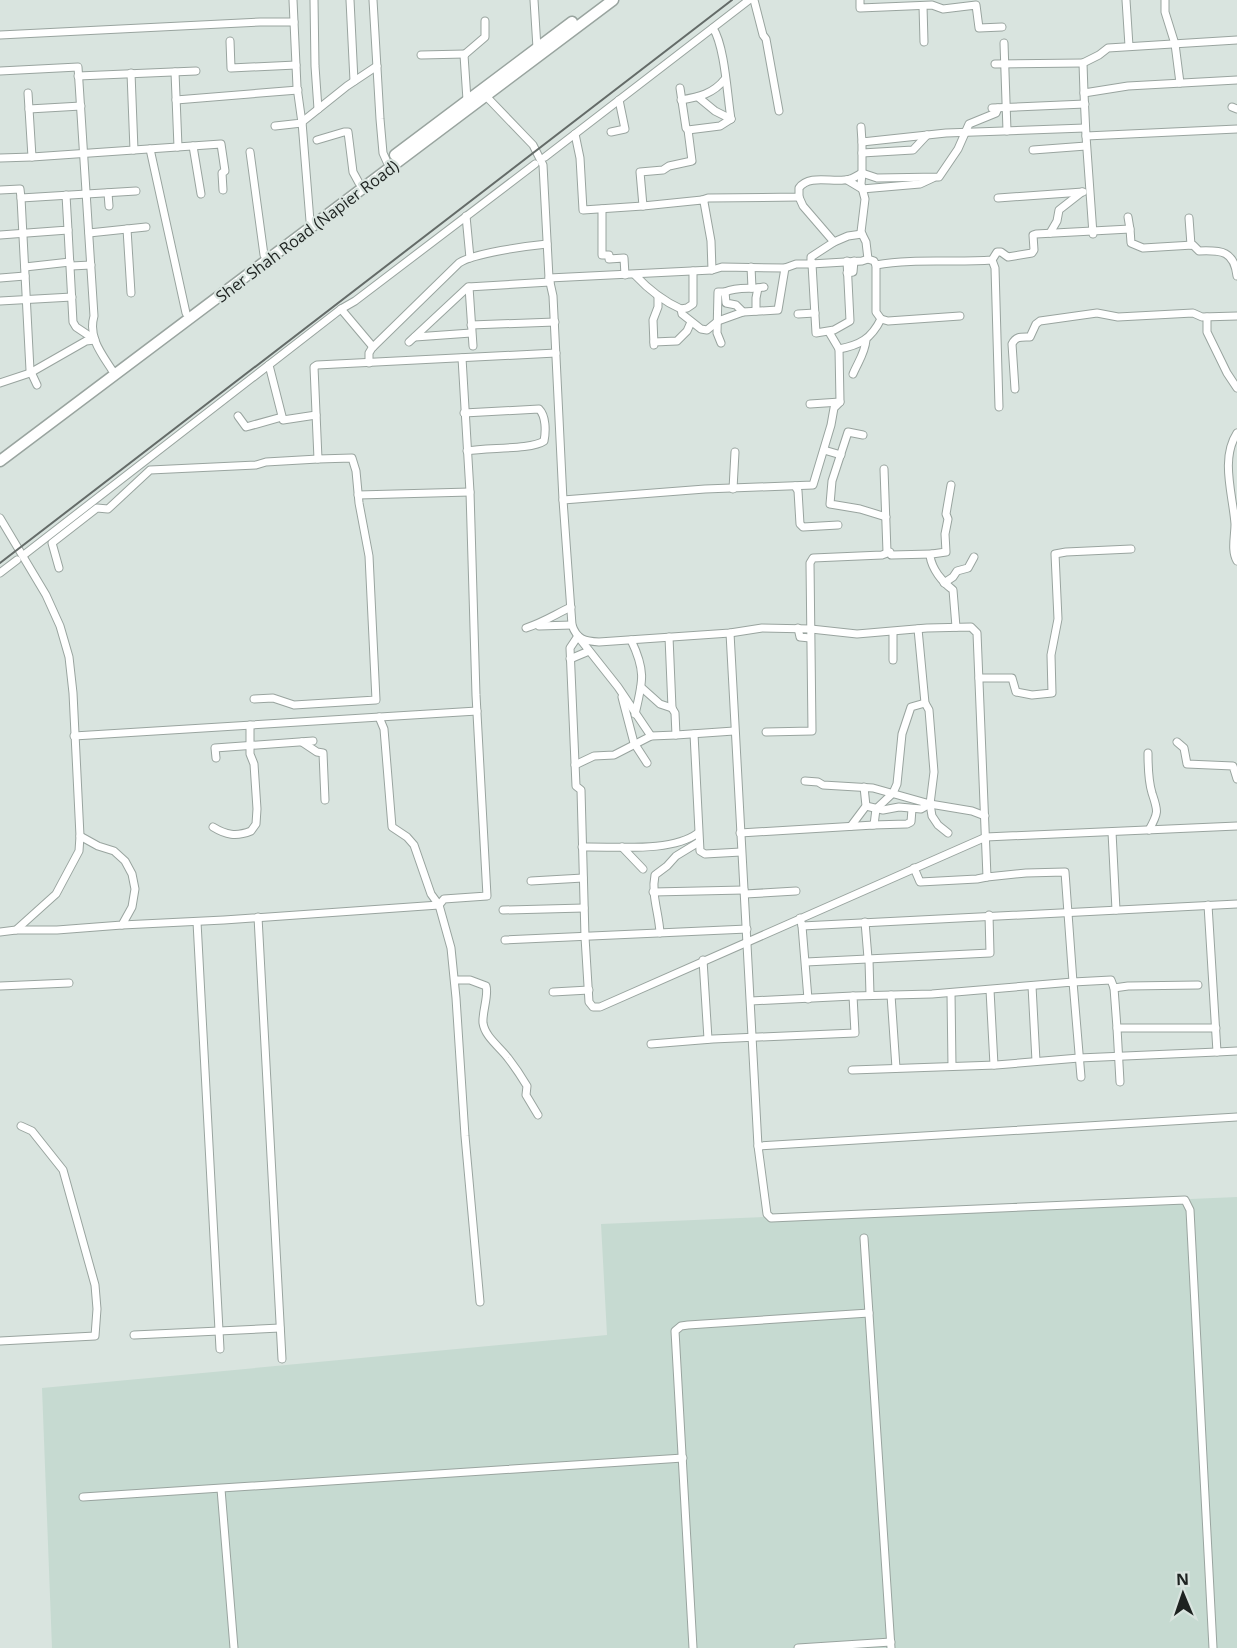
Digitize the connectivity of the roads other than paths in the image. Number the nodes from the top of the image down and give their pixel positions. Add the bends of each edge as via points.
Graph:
1 (293, 0) edge
2 (314, 0) edge
3 (350, 0) edge
4 (373, 0) edge
5 (534, 0) edge
6 (602, 0) edge
7 (613, 0) edge
8 (749, 0) edge
9 (754, 0) edge
10 (860, 0) edge
11 (1126, 0) edge
12 (1165, 0) edge
13 (923, 6) junction
14 (484, 21) dead end
15 (294, 22) junction
16 (1002, 27) dead end
17 (713, 28) junction
18 (0, 35) edge
19 (1237, 40) edge
20 (230, 41) dead end
21 (924, 42) dead end
22 (1004, 43) dead end
23 (1175, 44) junction
24 (1129, 46) junction
25 (537, 48) junction
26 (465, 54) junction
27 (421, 55) dead end
28 (1083, 63) junction
29 (995, 64) dead end
30 (1005, 64) junction
31 (296, 65) junction
32 (377, 66) junction
33 (196, 70) dead end
34 (0, 71) edge
35 (175, 72) junction
36 (131, 73) junction
37 (78, 76) junction
38 (725, 79) junction
39 (1237, 80) edge
40 (354, 81) junction
41 (1180, 83) junction
42 (680, 88) dead end
43 (298, 90) junction
44 (28, 93) dead end
45 (1084, 93) junction
46 (483, 94) junction
47 (698, 97) junction
48 (176, 100) junction
49 (467, 100) junction
50 (619, 100) junction
51 (681, 100) junction
52 (1084, 104) junction
53 (81, 106) junction
54 (999, 108) junction
55 (29, 109) junction
56 (318, 109) junction
57 (778, 111) dead end
58 (731, 119) junction
59 (302, 123) junction
60 (275, 126) dead end
61 (861, 127) dead end
62 (1237, 129) edge
63 (688, 130) junction
64 (1007, 131) junction
65 (611, 132) dead end
66 (965, 132) junction
67 (1085, 132) junction
68 (575, 134) junction
69 (927, 135) junction
70 (317, 140) dead end
71 (862, 142) junction
72 (193, 146) junction
73 (1086, 146) junction
74 (178, 147) junction
75 (150, 149) junction
76 (135, 150) junction
77 (1033, 150) dead end
78 (250, 152) dead end
79 (84, 153) junction
80 (862, 153) junction
81 (32, 156) junction
82 (545, 157) dead end
83 (0, 158) edge
84 (387, 162) junction
85 (535, 164) dead end
86 (862, 172) junction
87 (936, 177) junction
88 (847, 180) junction
89 (359, 183) junction
90 (862, 189) junction
91 (0, 190) edge
92 (136, 190) dead end
93 (223, 190) dead end
94 (1086, 191) junction
95 (108, 193) junction
96 (87, 194) junction
97 (201, 194) dead end
98 (66, 195) junction
99 (799, 197) junction
100 (21, 198) junction
101 (998, 198) dead end
102 (702, 200) junction
103 (109, 206) dead end
104 (643, 206) junction
105 (602, 209) junction
106 (466, 216) junction
107 (1128, 217) dead end
108 (1189, 218) dead end
109 (310, 221) junction
110 (146, 227) dead end
111 (127, 229) junction
112 (1130, 229) junction
113 (68, 230) junction
114 (1092, 232) junction
115 (89, 233) junction
116 (1050, 233) junction
117 (23, 234) junction
118 (862, 234) junction
119 (0, 235) edge
120 (834, 242) junction
121 (546, 244) junction
122 (1191, 245) junction
123 (264, 255) junction
124 (470, 258) junction
125 (868, 259) junction
126 (992, 260) junction
127 (850, 261) junction
128 (71, 264) junction
129 (812, 264) junction
130 (92, 265) junction
131 (876, 265) junction
132 (25, 267) junction
133 (751, 267) junction
134 (785, 268) junction
135 (712, 270) junction
136 (693, 271) junction
137 (625, 275) junction
138 (635, 275) junction
139 (25, 276) junction
140 (1237, 276) edge
141 (0, 278) edge
142 (549, 280) junction
143 (469, 287) junction
144 (758, 288) junction
145 (131, 292) dead end
146 (725, 292) junction
147 (658, 296) junction
148 (72, 297) junction
149 (26, 300) junction
150 (0, 302) edge
151 (341, 309) junction
152 (681, 309) junction
153 (743, 312) junction
154 (756, 312) junction
155 (815, 313) junction
156 (798, 314) dead end
157 (188, 316) junction
158 (960, 316) dead end
159 (1237, 316) edge
160 (1207, 317) junction
161 (881, 320) junction
162 (718, 321) junction
163 (555, 322) junction
164 (690, 322) junction
165 (471, 329) junction
166 (829, 332) junction
167 (415, 337) junction
168 (95, 340) junction
169 (866, 340) junction
170 (409, 342) dead end
171 (720, 343) dead end
172 (473, 345) dead end
173 (373, 347) junction
174 (839, 349) junction
175 (556, 352) junction
176 (462, 358) junction
177 (369, 363) junction
178 (269, 365) junction
179 (112, 370) junction
180 (30, 373) junction
181 (853, 374) dead end
182 (104, 380) junction
183 (0, 383) edge
184 (37, 385) dead end
185 (1237, 388) edge
186 (1015, 389) dead end
187 (840, 402) junction
188 (810, 404) dead end
189 (999, 407) dead end
190 (465, 414) junction
191 (238, 416) dead end
192 (316, 416) junction
193 (282, 417) junction
194 (1237, 433) edge
195 (863, 435) dead end
196 (824, 450) junction
197 (466, 451) junction
198 (735, 452) dead end
199 (0, 454) edge
200 (841, 455) junction
201 (318, 459) junction
202 (0, 461) edge
203 (1233, 465) edge
204 (884, 469) dead end
205 (951, 485) dead end
206 (795, 486) junction
207 (733, 489) junction
208 (470, 492) junction
209 (358, 495) junction
210 (563, 500) junction
211 (886, 517) junction
212 (0, 518) edge
213 (838, 525) dead end
214 (1131, 549) dead end
215 (887, 552) junction
216 (26, 554) dead end
217 (932, 554) junction
218 (974, 557) dead end
219 (17, 560) dead end
220 (1237, 561) edge
221 (58, 568) dead end
222 (0, 573) edge
223 (944, 583) junction
224 (571, 607) junction
225 (572, 625) junction
226 (956, 627) junction
227 (798, 628) junction
228 (810, 628) junction
229 (918, 630) junction
230 (892, 632) junction
231 (730, 633) junction
232 (669, 637) junction
233 (579, 638) junction
234 (810, 638) junction
235 (631, 640) junction
236 (589, 651) junction
237 (570, 659) junction
238 (894, 660) dead end
239 (979, 678) junction
240 (641, 687) junction
241 (621, 692) junction
242 (254, 699) dead end
243 (925, 703) junction
244 (672, 708) junction
245 (477, 711) junction
246 (635, 714) junction
247 (379, 717) junction
248 (250, 725) junction
249 (734, 731) junction
250 (766, 732) dead end
251 (694, 734) junction
252 (676, 735) junction
253 (74, 736) junction
254 (651, 736) junction
255 (313, 741) dead end
256 (302, 742) junction
257 (1177, 742) dead end
258 (634, 743) junction
259 (250, 745) junction
260 (1148, 753) dead end
261 (216, 758) dead end
262 (647, 763) dead end
263 (575, 765) junction
264 (1237, 779) edge
265 (805, 781) dead end
266 (864, 787) junction
267 (893, 793) junction
268 (325, 800) dead end
269 (930, 804) junction
270 (866, 806) junction
271 (876, 808) junction
272 (912, 809) junction
273 (985, 816) junction
274 (872, 825) junction
275 (851, 826) junction
276 (1237, 826) edge
277 (213, 827) dead end
278 (1149, 830) junction
279 (1112, 832) junction
280 (740, 833) junction
281 (948, 833) dead end
282 (80, 836) junction
283 (986, 837) junction
284 (699, 838) junction
285 (622, 847) junction
286 (582, 848) junction
287 (741, 852) junction
288 (914, 868) junction
289 (643, 869) dead end
290 (987, 877) junction
291 (583, 878) junction
292 (531, 881) dead end
293 (796, 891) dead end
294 (653, 892) junction
295 (744, 892) junction
296 (1237, 904) edge
297 (439, 905) junction
298 (1208, 905) junction
299 (584, 908) junction
300 (503, 910) dead end
301 (1116, 910) junction
302 (1067, 912) junction
303 (989, 915) junction
304 (258, 917) junction
305 (197, 922) junction
306 (801, 922) junction
307 (865, 922) junction
308 (122, 925) junction
309 (747, 929) junction
310 (16, 930) junction
311 (0, 932) edge
312 (660, 933) junction
313 (585, 937) junction
314 (505, 940) dead end
315 (748, 941) junction
316 (868, 959) junction
317 (703, 960) junction
318 (806, 962) junction
319 (454, 980) junction
320 (1073, 982) junction
321 (69, 983) dead end
322 (1198, 985) dead end
323 (0, 986) edge
324 (1032, 986) junction
325 (1114, 988) junction
326 (589, 990) junction
327 (990, 990) junction
328 (554, 992) dead end
329 (951, 993) junction
330 (870, 995) junction
331 (891, 995) junction
332 (853, 996) junction
333 (808, 999) junction
334 (751, 1001) junction
335 (1117, 1028) junction
336 (1216, 1028) junction
337 (753, 1038) junction
338 (708, 1039) junction
339 (651, 1044) dead end
340 (1237, 1051) edge
341 (1217, 1052) junction
342 (1118, 1056) junction
343 (1079, 1058) junction
344 (1036, 1061) junction
345 (994, 1065) junction
346 (952, 1066) junction
347 (896, 1068) junction
348 (852, 1070) dead end
349 (1081, 1077) dead end
350 (1120, 1082) dead end
351 (538, 1115) dead end
352 (1237, 1117) edge
353 (21, 1126) dead end
354 (758, 1146) junction
355 (864, 1238) dead end
356 (480, 1302) dead end
357 (869, 1313) junction
358 (280, 1328) junction
359 (219, 1330) junction
360 (134, 1335) dead end
361 (0, 1341) edge
362 (220, 1349) dead end
363 (282, 1359) dead end
364 (683, 1458) junction
365 (221, 1489) junction
366 (83, 1497) dead end
367 (891, 1645) edge
368 (234, 1648) edge
369 (693, 1648) edge
370 (798, 1648) edge
371 (1213, 1648) edge

1 - 15 street
2 - 56 street
3 - 40 street
4 - 32 street
5 - 25 street
6 - 25 main road, Sher Shah Road (Napier Road)
7 - 46 main road, Sher Shah Road (Napier Road)
8 - 17 street
9 - 57 street via 766,39
10 - 13 street via 860,8
11 - 24 street
12 - 23 street
13 - 16 street via 943,9 976,5 979,28
13 - 21 street
14 - 26 street via 485,37
15 - 18 street
15 - 31 street
17 - 38 street via 722,45
17 - 50 street
19 - 23 street
20 - 31 street via 231,69
22 - 30 street
23 - 24 street
23 - 41 street
24 - 28 street via 1107,48
25 - 46 main road, Sher Shah Road (Napier Road)
26 - 27 street
26 - 49 street
28 - 30 street
28 - 45 street
29 - 30 street
30 - 54 street
31 - 43 street
32 - 40 street
32 - 84 street via 383,153
33 - 35 street
34 - 37 street via 78,67
35 - 36 street
35 - 48 street
36 - 37 street
36 - 76 street
37 - 53 street
38 - 47 street via 712,92
38 - 58 street
39 - 41 street
40 - 56 street
41 - 45 street
42 - 51 street
43 - 48 street
43 - 59 street
44 - 55 street
45 - 52 street
46 - 49 main road, Sher Shah Road (Napier Road)
46 - 121 street via 533,145 543,165
46 - 157 main road, Sher Shah Road (Napier Road)
47 - 51 street
47 - 58 street
48 - 74 street
49 - 84 main road, Sher Shah Road (Napier Road)
50 - 65 street via 625,129
50 - 68 street
51 - 63 street
52 - 54 street
52 - 67 street
53 - 55 street
53 - 79 street
54 - 64 street
54 - 66 street via 969,124
55 - 81 street
56 - 59 street
58 - 63 street via 720,126
59 - 60 street
59 - 109 street
61 - 71 street
62 - 67 street
63 - 104 street via 692,161 640,172
64 - 66 street
64 - 67 street
66 - 69 street
66 - 87 street via 958,149
67 - 73 street
68 - 82 street
68 - 105 street via 583,210
69 - 71 street
69 - 80 street via 913,150
70 - 89 street via 348,132 353,172
71 - 80 street
72 - 74 street
72 - 93 street via 221,144
72 - 97 street
73 - 77 street
73 - 94 street
74 - 75 street
75 - 76 street
75 - 157 street
76 - 79 street
78 - 123 street
79 - 81 street
79 - 96 street
80 - 86 street
81 - 83 street
84 - 89 main road, Sher Shah Road (Napier Road)
85 - 106 street
86 - 87 street via 877,178
86 - 88 street
86 - 90 street
87 - 90 street via 920,184
88 - 90 street
88 - 99 street via 804,183 799,188
89 - 109 main road, Sher Shah Road (Napier Road)
90 - 118 street
91 - 100 street via 20,189
92 - 95 street
94 - 101 street
94 - 114 street
94 - 116 street via 1059,210
95 - 96 street
95 - 103 street
96 - 98 street
96 - 115 street
98 - 100 street
98 - 113 street
99 - 102 street
99 - 120 street
100 - 117 street
102 - 104 street
102 - 135 street via 706,205
104 - 105 street
105 - 137 street via 602,255 609,255 609,259 624,258
106 - 124 street
106 - 151 street
107 - 112 street
108 - 122 street
109 - 123 main road, Sher Shah Road (Napier Road)
110 - 111 street
111 - 115 street
111 - 145 street
112 - 114 street
112 - 122 street via 1131,243 1143,248
113 - 117 street
113 - 128 street
114 - 116 street
115 - 130 street
116 - 126 street via 1033,235 1032,253 1008,257 997,252
117 - 119 street
117 - 132 street
118 - 120 street
118 - 125 street
120 - 129 street via 811,257
121 - 124 street
121 - 142 street
122 - 140 street via 1199,251 1225,253 1235,262
123 - 157 main road, Sher Shah Road (Napier Road)
124 - 173 street via 459,263
125 - 127 street
125 - 131 street
126 - 131 street
126 - 189 street
127 - 129 street
127 - 166 street via 850,321
128 - 130 street
128 - 132 street
128 - 148 street
129 - 134 street
129 - 155 street
130 - 168 street
131 - 161 street via 876,312
132 - 139 street
133 - 134 street
133 - 135 street
133 - 144 street
134 - 154 street via 778,310
135 - 136 street
136 - 138 street
136 - 152 street via 693,303
137 - 138 street
137 - 142 street
138 - 147 street
139 - 141 street
139 - 149 street
142 - 143 street
142 - 163 street
143 - 165 street
143 - 167 street
144 - 146 street
144 - 154 street
146 - 153 street via 726,303
146 - 162 street via 718,292
147 - 152 street
147 - 164 street via 654,344 677,341
148 - 149 street
148 - 168 street via 73,322
149 - 150 street
149 - 180 street
151 - 173 street
151 - 178 street
152 - 164 street
153 - 154 street
153 - 162 street
155 - 156 street
155 - 166 street via 816,333
157 - 179 main road, Sher Shah Road (Napier Road)
157 - 182 main road, Sher Shah Road (Napier Road)
158 - 161 street
159 - 160 street
160 - 185 street via 1207,332
160 - 186 street via 1193,313 1118,317 1097,313 1040,321 1030,337 1018,337 1012,344
161 - 169 street
162 - 164 street via 708,330
162 - 171 street
163 - 165 street
163 - 175 street
165 - 167 street
165 - 172 street
166 - 174 street
167 - 170 street
168 - 179 street
168 - 180 street via 86,341
169 - 174 street
169 - 181 street
173 - 177 street
174 - 187 street
175 - 176 street
175 - 210 street
176 - 177 street
176 - 190 street
177 - 192 street via 314,367
178 - 193 street
178 - 216 street
179 - 182 main road, Sher Shah Road (Napier Road)
180 - 183 street
180 - 184 street
182 - 199 main road, Sher Shah Road (Napier Road)
182 - 202 main road, Sher Shah Road (Napier Road)
187 - 188 street
187 - 196 street via 834,408
190 - 197 street
190 - 197 street via 539,409 544,415 545,437 536,445
191 - 193 street via 246,427
192 - 193 street via 283,420
192 - 201 street
194 - 203 street via 1230,448
195 - 200 street via 848,432
196 - 200 street
196 - 206 street via 813,486
197 - 208 street
198 - 207 street
200 - 211 street via 832,481 830,504
201 - 209 street via 352,458
201 - 221 street via 150,470 108,509 97,508 51,543
203 - 220 street via 1229,486 1235,523 1233,552
204 - 211 street
205 - 217 street via 945,552
206 - 207 street
206 - 213 street via 803,527
207 - 210 street
208 - 209 street
208 - 245 street
209 - 242 street via 369,556 376,700 294,705 273,698
210 - 224 street
211 - 215 street
212 - 253 street via 60,626 74,693
214 - 239 street via 1055,554 1058,619 1051,655 1052,693 1016,692 1012,678
215 - 217 street
215 - 228 street via 813,558
217 - 223 street via 931,564
218 - 223 street via 968,568 957,570
219 - 222 street
223 - 226 street via 952,590
224 - 225 street
224 - 225 street via 529,627
225 - 233 street
226 - 229 street
226 - 239 street via 971,627 977,633
227 - 228 street
227 - 231 street
227 - 234 street via 800,637
228 - 230 street via 857,634
228 - 234 street
229 - 230 street
229 - 243 street
230 - 238 street
231 - 232 street
231 - 249 street
232 - 235 street
232 - 244 street
233 - 235 street via 599,642
233 - 236 street
233 - 237 street via 570,648
234 - 250 street via 812,731
235 - 240 street via 639,656
236 - 237 street
236 - 241 street
237 - 263 street
239 - 273 street
240 - 244 street via 660,704
240 - 246 street
241 - 246 street
241 - 258 street
243 - 267 street via 911,707 902,734
243 - 269 street via 929,710 934,772
244 - 252 street
245 - 247 street
245 - 297 street via 487,896 444,899
246 - 254 street
247 - 248 street
247 - 297 street via 384,729 392,827 414,845 431,894
248 - 253 street
248 - 259 street
249 - 251 street
249 - 280 street
251 - 252 street
251 - 284 street
252 - 254 street
253 - 282 street
254 - 258 street
255 - 256 street
256 - 259 street
256 - 268 street via 323,753
257 - 264 street via 1184,748 1187,764 1233,766
258 - 262 street
258 - 263 street via 614,755 594,756
259 - 261 street via 216,748
259 - 277 street via 256,783 256,824 251,831 236,835
260 - 278 street via 1157,808
263 - 286 street
265 - 266 street
266 - 267 street
266 - 270 street
267 - 269 street
267 - 271 street
269 - 272 street
269 - 273 street
269 - 281 street via 932,816
270 - 271 street
270 - 275 street
271 - 272 street
271 - 274 street
272 - 274 street via 911,822 907,824
273 - 283 street
274 - 275 street
275 - 280 street
276 - 278 street
278 - 279 street
279 - 283 street
279 - 301 street
280 - 287 street
282 - 308 street via 114,852 132,874 132,907
282 - 310 street via 79,851 56,894
283 - 288 street
283 - 290 street
284 - 285 street via 650,847
284 - 287 street via 702,854
284 - 294 street via 655,875
285 - 286 street
285 - 289 street
286 - 291 street
287 - 295 street
288 - 290 street via 920,882
288 - 306 street
290 - 302 street via 1065,872
291 - 292 street
291 - 299 street
293 - 295 street
294 - 295 street
294 - 312 street
295 - 309 street
296 - 298 street
297 - 304 street
297 - 319 street via 451,948
298 - 301 street
298 - 336 street
299 - 300 street
299 - 313 street
301 - 302 street
302 - 303 street
302 - 320 street
303 - 307 street
303 - 316 street via 990,953
304 - 305 street
304 - 358 street
305 - 308 street
305 - 359 street
306 - 307 street
306 - 315 street
306 - 318 street
307 - 316 street
308 - 310 street
309 - 312 street
309 - 315 street
310 - 311 street
312 - 313 street
313 - 314 street
313 - 326 street
315 - 317 street
315 - 334 street
316 - 318 street
316 - 330 street
317 - 326 street via 600,1007 589,1002
317 - 338 street
318 - 333 street
319 - 351 street via 486,986 486,1033 527,1086 526,1095
319 - 356 street
320 - 324 street
320 - 325 street via 1111,980
320 - 343 street
321 - 323 street
322 - 325 street
324 - 327 street
324 - 344 street
325 - 335 street
326 - 328 street
327 - 329 street
327 - 345 street
329 - 331 street
329 - 346 street
330 - 331 street
330 - 332 street
331 - 347 street
332 - 333 street
332 - 337 street via 855,1033
333 - 334 street
334 - 337 street
335 - 336 street
335 - 342 street
336 - 341 street
337 - 338 street
337 - 354 street
338 - 339 street
340 - 341 street
341 - 342 street
342 - 343 street
342 - 350 street
343 - 344 street
343 - 349 street
344 - 345 street
345 - 346 street
346 - 347 street
347 - 348 street
352 - 354 street
353 - 361 street via 32,1131 63,1170 95,1285 95,1336
354 - 371 street via 765,1206 771,1218 1185,1200 1190,1210
355 - 357 street
357 - 364 street via 681,1326 675,1331 674,1340
357 - 367 street
358 - 359 street
358 - 363 street
359 - 360 street
359 - 362 street
364 - 365 street
364 - 369 street
365 - 366 street
365 - 368 street
367 - 370 street

